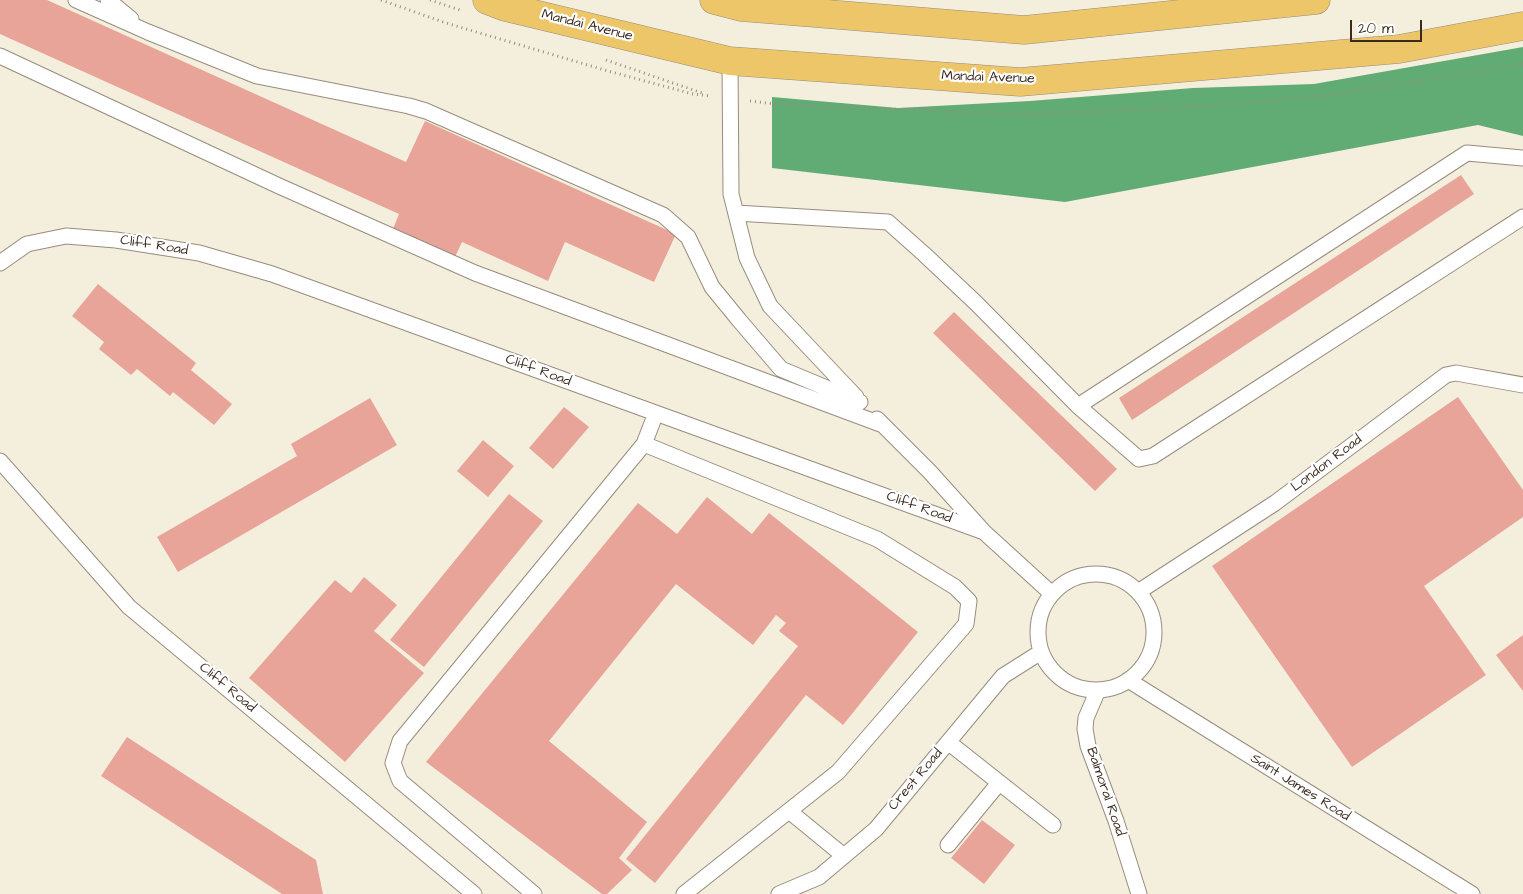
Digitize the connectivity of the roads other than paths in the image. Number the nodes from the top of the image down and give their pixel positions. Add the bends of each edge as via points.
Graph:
1 (76, 0) edge
2 (108, 0) edge
3 (487, 0) edge
4 (714, 0) edge
5 (1316, 0) edge
6 (1523, 26) edge
7 (148, 32) junction
8 (0, 56) edge
9 (730, 61) junction
10 (1523, 158) edge
11 (736, 213) junction
12 (1523, 217) edge
13 (0, 263) edge
14 (1523, 385) edge
15 (860, 402) junction
16 (1078, 406) junction
17 (656, 413) junction
18 (883, 425) junction
19 (644, 444) junction
20 (0, 461) edge
21 (984, 532) junction
22 (1138, 592) junction
23 (1052, 594) junction
24 (1041, 652) junction
25 (1128, 680) junction
26 (1098, 690) junction
27 (948, 742) junction
28 (999, 782) junction
29 (789, 811) junction
30 (1052, 825) dead end
31 (948, 845) dead end
32 (844, 856) junction
33 (474, 894) edge
34 (534, 894) edge
35 (684, 894) edge
36 (779, 894) edge
37 (1139, 894) edge
38 (1472, 894) edge

1 - 7 lane
2 - 7 lane
3 - 9 main road, Mandai Avenue
4 - 5 main road via 741,6 1024,30
6 - 9 main road, Mandai Avenue via 1399,49 1020,82
7 - 15 lane via 257,76 426,111 663,215 688,237 712,287 781,369
8 - 18 lane via 475,273
9 - 11 lane via 731,194
10 - 16 lane via 1468,153
11 - 15 lane via 747,258 770,306
11 - 16 lane via 888,222 976,303
12 - 16 lane via 1153,456 1139,459
13 - 17 lane, Cliff Road via 26,244 66,236 199,253 272,274
14 - 22 lane, London Road via 1456,373 1446,375 1275,503
15 - 18 lane
17 - 19 lane
17 - 21 lane, Cliff Road
18 - 21 lane
19 - 29 lane via 877,540 955,587 969,601 966,624 838,772
19 - 34 lane via 400,741 394,763 400,781
20 - 33 lane, Cliff Road via 129,607
21 - 23 lane, Cliff Road
22 - 23 lane via 1122,580 1104,574 1085,575 1067,582
22 - 25 lane via 1154,623 1154,641 1140,670
23 - 24 lane via 1041,611 1038,631
24 - 26 lane via 1063,680 1080,688
24 - 27 lane, Crest Road via 1002,676
25 - 26 lane via 1114,688
25 - 38 lane, Saint James Road
26 - 37 lane, Balmoral Road via 1086,718 1088,746
27 - 28 lane
27 - 32 lane, Crest Road via 876,829
28 - 30 lane
28 - 31 lane
29 - 32 lane
29 - 35 lane
32 - 36 lane, Crest Road via 819,877

